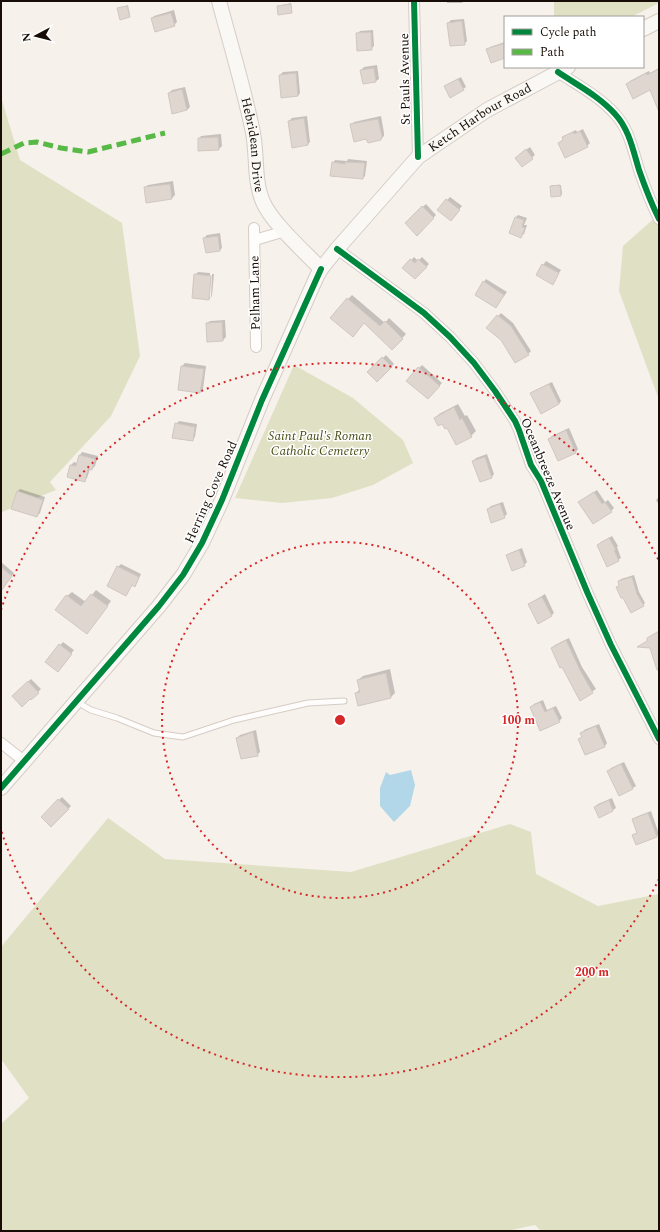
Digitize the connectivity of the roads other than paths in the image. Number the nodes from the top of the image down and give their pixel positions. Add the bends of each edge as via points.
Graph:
1 (219, 1) edge
2 (414, 1) edge
3 (659, 22) edge
4 (644, 30) edge
5 (563, 70) edge
6 (418, 157) junction
7 (659, 219) edge
8 (254, 228) dead end
9 (285, 231) junction
10 (255, 240) junction
11 (337, 249) junction
12 (321, 269) junction
13 (256, 347) dead end
14 (76, 701) junction
15 (344, 701) dead end
16 (659, 739) edge
17 (1, 743) edge
18 (24, 761) junction
19 (1, 788) edge

1 - 9 main road, Hebridean Drive via 252,128 260,191 271,216
2 - 6 street, St Pauls Avenue
3 - 4 main road
5 - 6 main road, Ketch Harbour Road via 487,110
5 - 7 street via 601,100 622,123
6 - 11 main road, Ketch Harbour Road
8 - 10 street, Pelham Lane
9 - 10 street, Pelham Lane
9 - 12 main road, Hebridean Drive
10 - 13 street, Pelham Lane
11 - 12 main road, Ketch Harbour Road
11 - 16 street, Oceanbreeze Avenue via 424,313 474,363 495,391 519,430 530,465 541,481 611,645
12 - 14 main road, Herring Cove Road via 202,543 183,575 159,606
14 - 15 lane via 92,710 154,733 183,737 234,720 308,703
14 - 18 main road, Herring Cove Road
17 - 18 street
18 - 19 main road, Herring Cove Road

